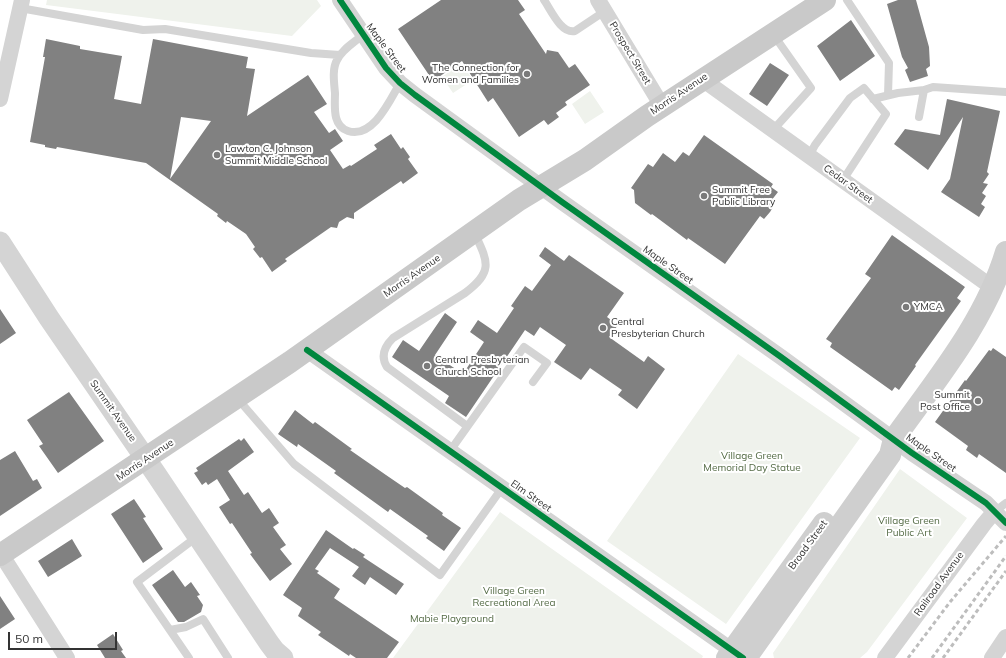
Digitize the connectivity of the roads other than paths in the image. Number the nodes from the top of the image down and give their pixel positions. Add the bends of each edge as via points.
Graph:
1 (340, 0) edge
2 (544, 0) edge
3 (825, 0) edge
4 (847, 0) edge
5 (21, 4) edge
6 (602, 6) edge
7 (773, 33) junction
8 (364, 34) junction
9 (340, 55) junction
10 (702, 79) junction
11 (400, 83) junction
12 (924, 90) junction
13 (1006, 92) edge
14 (888, 95) junction
15 (0, 99) edge
16 (873, 99) junction
17 (662, 106) junction
18 (919, 117) dead end
19 (774, 130) junction
20 (809, 156) junction
21 (842, 180) junction
22 (542, 187) junction
23 (474, 232) junction
24 (0, 242) edge
25 (1006, 252) edge
26 (993, 288) junction
27 (307, 350) junction
28 (533, 382) dead end
29 (237, 398) junction
30 (467, 426) junction
31 (894, 439) junction
32 (450, 451) junction
33 (146, 459) junction
34 (502, 488) junction
35 (1003, 515) edge
36 (198, 536) junction
37 (1, 555) edge
38 (170, 630) junction
39 (1006, 637) edge
40 (275, 656) edge
41 (737, 656) edge
42 (67, 658) edge
43 (189, 658) edge
44 (228, 658) edge
45 (885, 658) edge
46 (992, 658) edge

1 - 8 street, Maple Street
2 - 6 lane via 562,28 571,32
3 - 7 main road, Morris Avenue
4 - 14 lane via 889,63
5 - 9 lane via 143,30 165,29 311,53
5 - 15 street
6 - 17 street, Prospect Street
7 - 10 main road, Morris Avenue
7 - 19 lane via 811,88
8 - 9 lane
8 - 11 street, Maple Street via 386,68
9 - 11 lane via 334,68 335,114 345,130 357,132 368,128 379,116
10 - 17 main road, Morris Avenue
10 - 19 street, Cedar Street
11 - 22 street, Maple Street
12 - 13 lane via 933,87
12 - 14 lane
12 - 18 lane
14 - 16 lane
16 - 20 lane via 864,88 850,98
16 - 21 lane via 886,114
17 - 22 main road, Morris Avenue
19 - 20 street, Cedar Street
20 - 21 street, Cedar Street
21 - 26 street, Cedar Street
22 - 23 main road, Morris Avenue
22 - 31 street, Maple Street
23 - 27 main road, Morris Avenue
23 - 30 lane via 486,260 482,277 465,293 393,338 383,355 387,366
24 - 33 street, Summit Avenue
25 - 26 main road, Broad Street
26 - 31 main road, Broad Street via 961,344
27 - 29 main road, Morris Avenue
27 - 32 street, Elm Street
28 - 30 lane via 547,363 524,347
29 - 33 main road, Morris Avenue
29 - 34 lane via 294,464 440,575
30 - 32 lane
31 - 35 street, Maple Street
31 - 41 main road, Broad Street via 878,447
32 - 34 street, Elm Street
33 - 36 street, Summit Avenue
33 - 37 main road, Morris Avenue
34 - 41 street, Elm Street
35 - 45 street, Railroad Avenue via 984,524
36 - 38 lane via 137,582
36 - 40 street, Summit Avenue
37 - 42 street
38 - 43 lane
38 - 44 lane via 186,627 203,619
39 - 46 street

